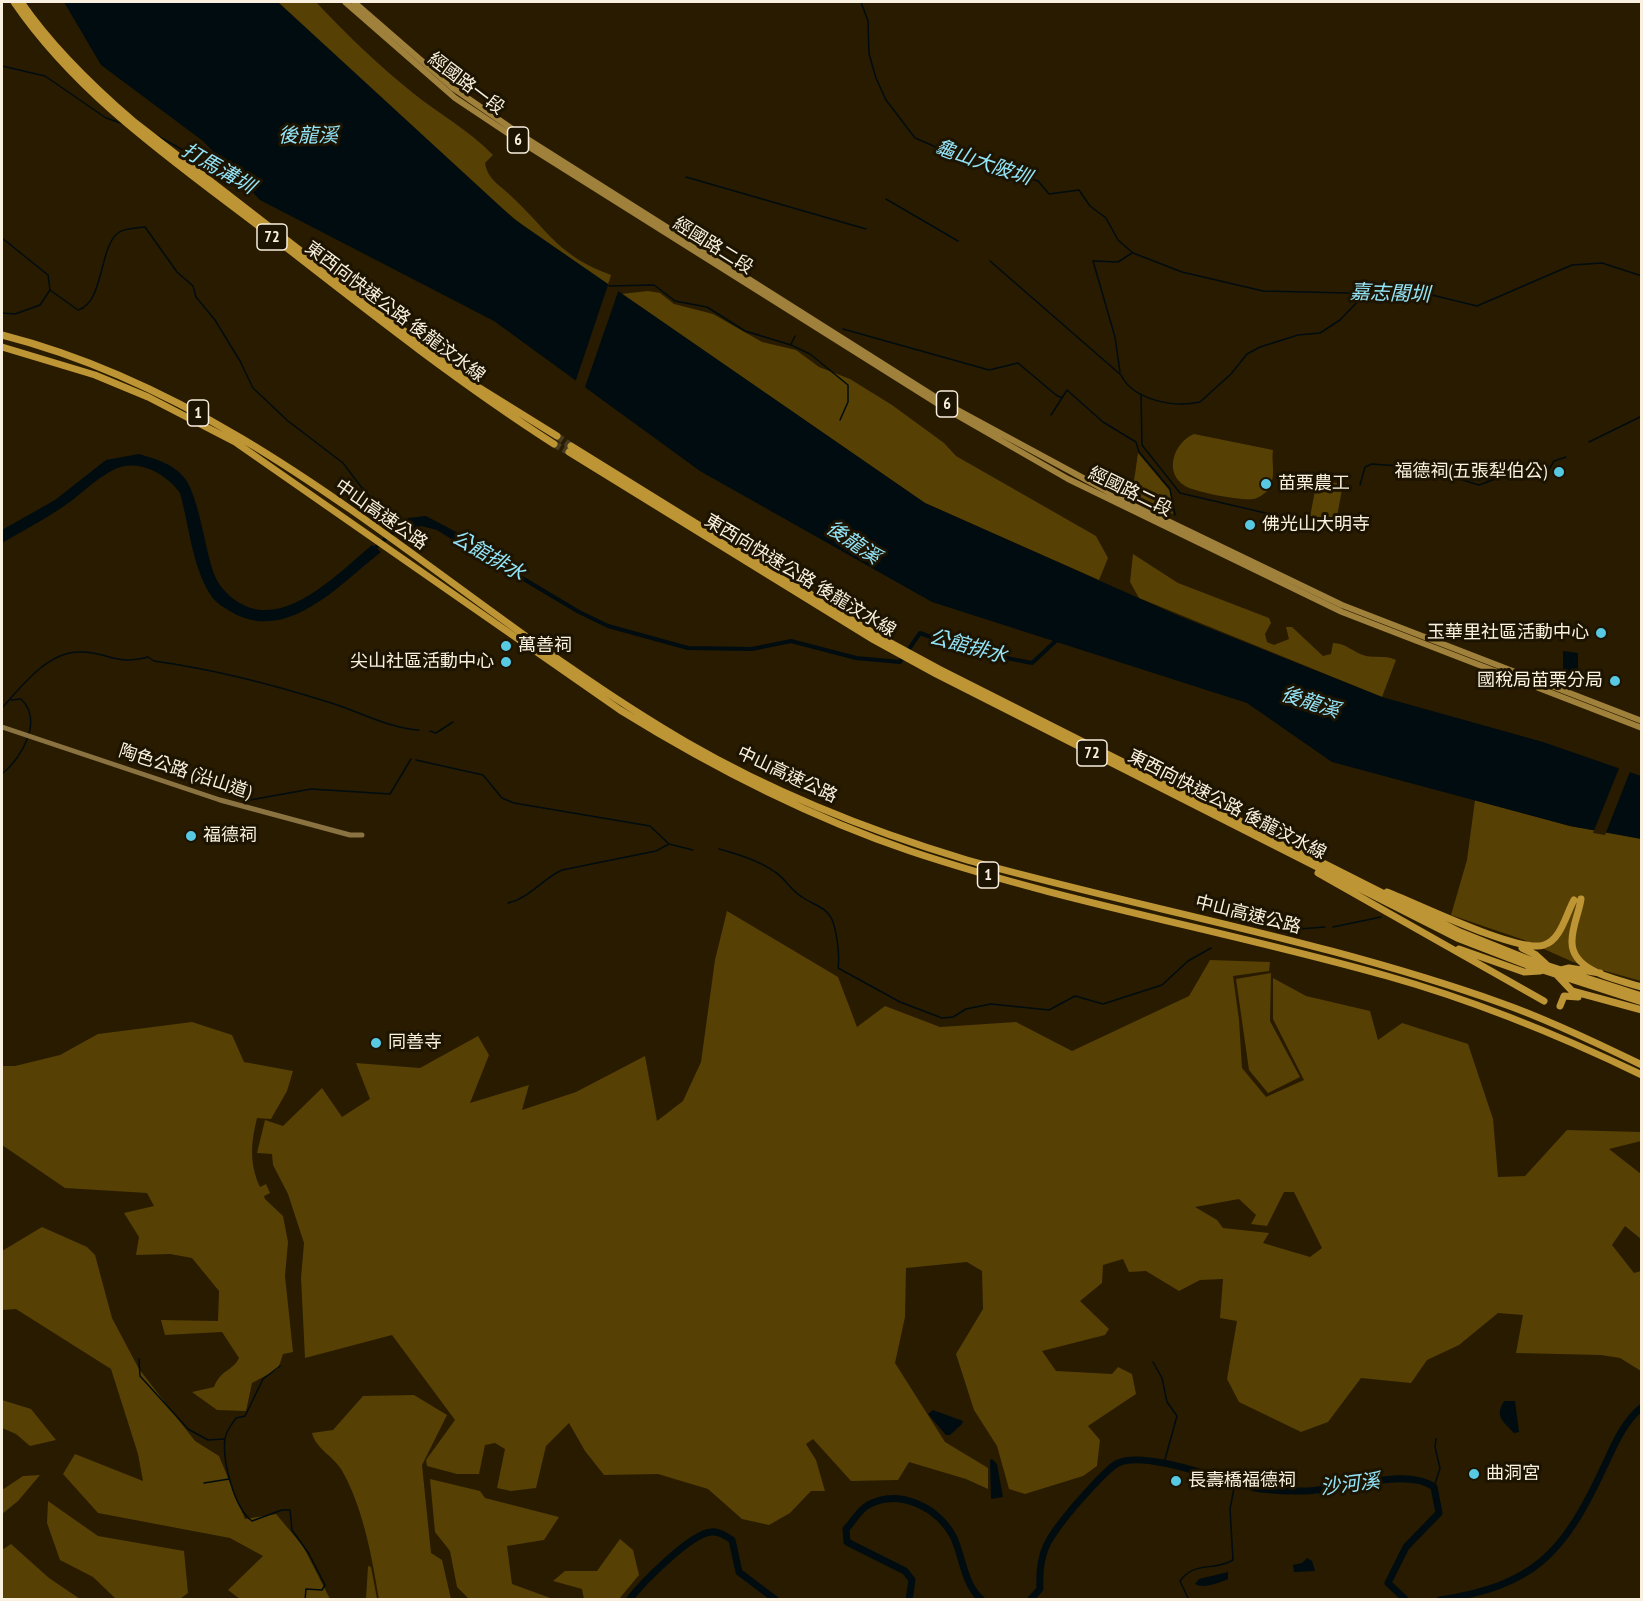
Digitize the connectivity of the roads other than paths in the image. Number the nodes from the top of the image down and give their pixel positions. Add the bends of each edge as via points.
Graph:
1 (14, 2) edge
2 (21, 2) edge
3 (345, 2) edge
4 (354, 2) edge
5 (639, 214) junction
6 (2, 335) edge
7 (2, 347) edge
8 (373, 532) junction
9 (393, 546) junction
10 (1641, 721) edge
11 (2, 728) edge
12 (1641, 728) edge
13 (362, 835) dead end
14 (1305, 861) junction
15 (1366, 886) junction
16 (1504, 939) junction
17 (1445, 943) junction
18 (1600, 973) junction
19 (1641, 987) edge
20 (1641, 996) edge
21 (1589, 998) junction
22 (1544, 1001) dead end
23 (1641, 1002) edge
24 (1560, 1006) dead end
25 (1641, 1010) edge
26 (1641, 1065) edge
27 (1641, 1076) edge

1 - 2 highway, 東西向快速公路 後龍汶水線 / 72 via 58,58 129,125 417,349 484,398 556,440 470,382 133,121 90,84
3 - 5 main road, 經國路一段 / 6 via 455,98
4 - 5 main road, 經國路一段 / 6 via 453,88
5 - 10 main road, 經國路二段 / 6 via 948,405 1120,498 1342,605
5 - 12 main road, 經國路二段 / 6 via 946,410 1068,479 1342,612
6 - 8 highway, 中山高速公路 / 1 via 96,366 181,404 262,451
7 - 8 highway, 中山高速公路 / 1 via 95,375 204,425
8 - 9 highway, 中山高速公路 / 1
9 - 26 highway, 中山高速公路 / 1 via 686,742 797,798 909,843 967,860 1336,951 1423,977 1504,1004
9 - 27 highway, 中山高速公路 / 1 via 620,710 681,748 794,806 907,850 1029,887 1389,976 1505,1017
11 - 13 main road, 陶色公路 (沿山道) via 220,800
14 - 15 highway, 東西向快速公路 後龍汶水線 / 72 via 864,634 570,449 878,636
14 - 17 highway via 1318,873
14 - 23 highway, 東西向快速公路 後龍汶水線 / 72 via 1456,938
15 - 16 highway
15 - 20 highway, 東西向快速公路 後龍汶水線 / 72 via 1480,941
16 - 17 highway via 1536,955 1549,969 1524,972
16 - 18 highway via 1529,946 1544,945 1561,929 1577,900 1571,944 1581,963
17 - 22 highway
18 - 19 highway
18 - 21 highway via 1555,970 1565,987
21 - 24 highway via 1564,996
21 - 25 highway

